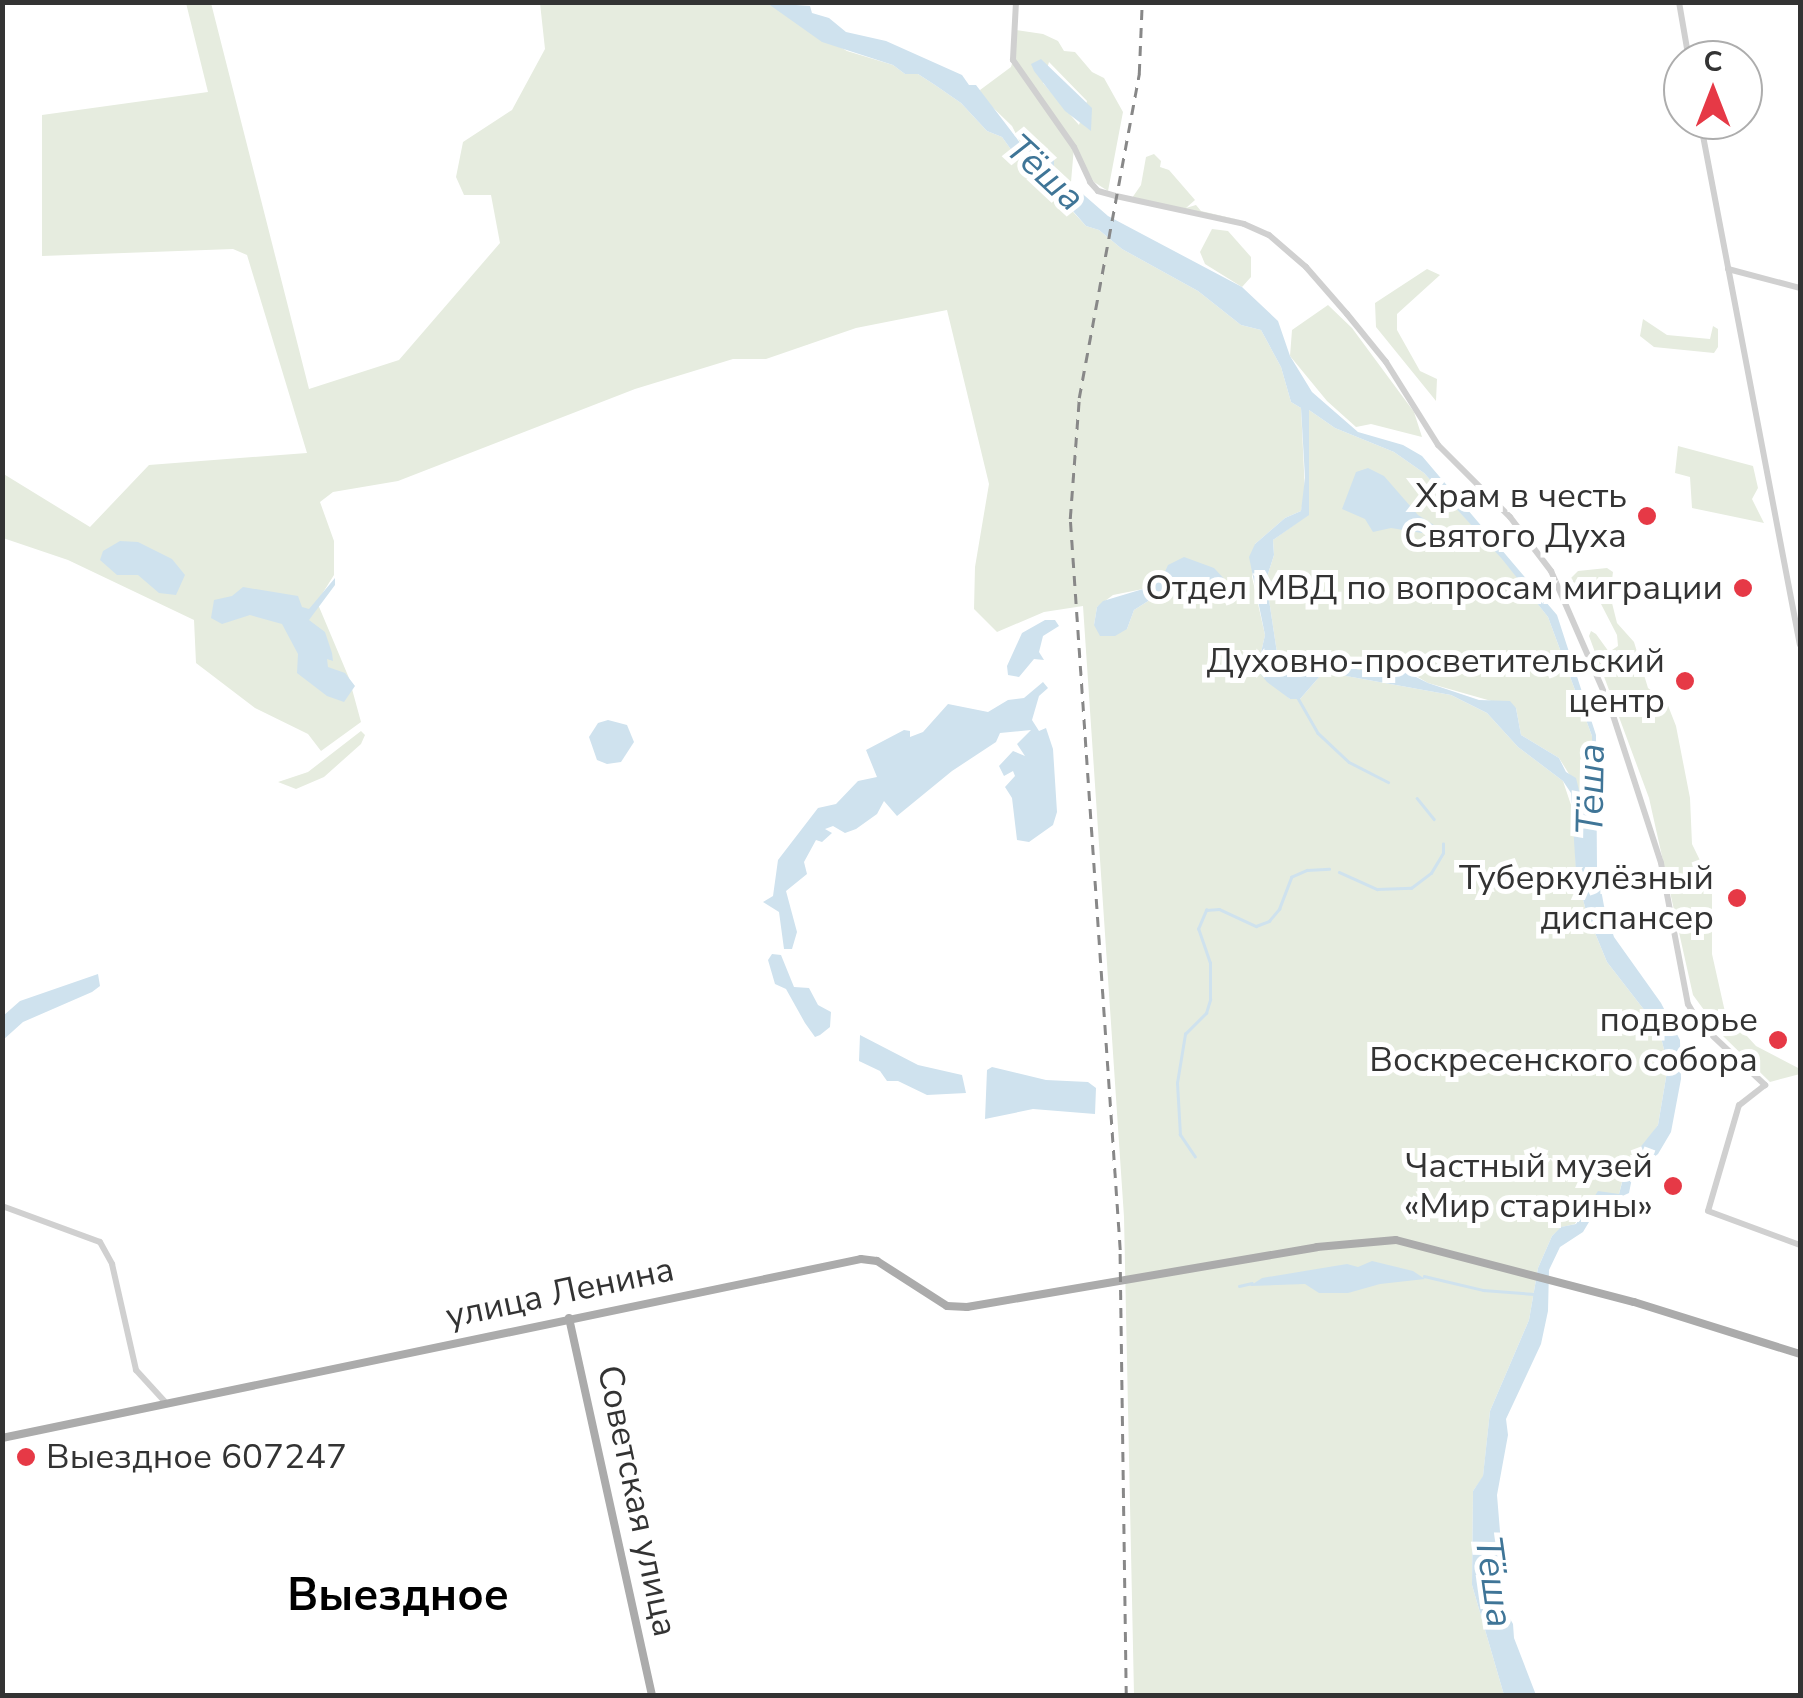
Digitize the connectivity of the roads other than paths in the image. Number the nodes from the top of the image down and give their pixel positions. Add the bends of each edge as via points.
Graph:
1 (1016, 2) edge
2 (1679, 2) edge
3 (1686, 40) edge
4 (1704, 140) edge
5 (1728, 269) junction
6 (1800, 288) edge
7 (1800, 645) edge
8 (2, 1206) edge
9 (1800, 1245) edge
10 (568, 1318) junction
11 (1800, 1354) edge
12 (168, 1404) junction
13 (2, 1438) edge
14 (652, 1696) edge

1 - 9 street via 1013,60 1098,191 1269,235 1347,314 1438,445 1513,521 1550,571 1610,706 1669,896 1688,1004 1698,1023 1765,1085 1739,1105 1708,1211
2 - 3 street
4 - 5 street
5 - 6 street
5 - 7 street
8 - 12 street via 100,1242 112,1264 136,1370
10 - 11 main road, улица Ленина via 861,1260 877,1261 947,1306 967,1307 1366,1239 1396,1240 1586,1289
10 - 12 main road, улица Ленина
10 - 14 main road, Советская улица
12 - 13 main road, улица Ленина

